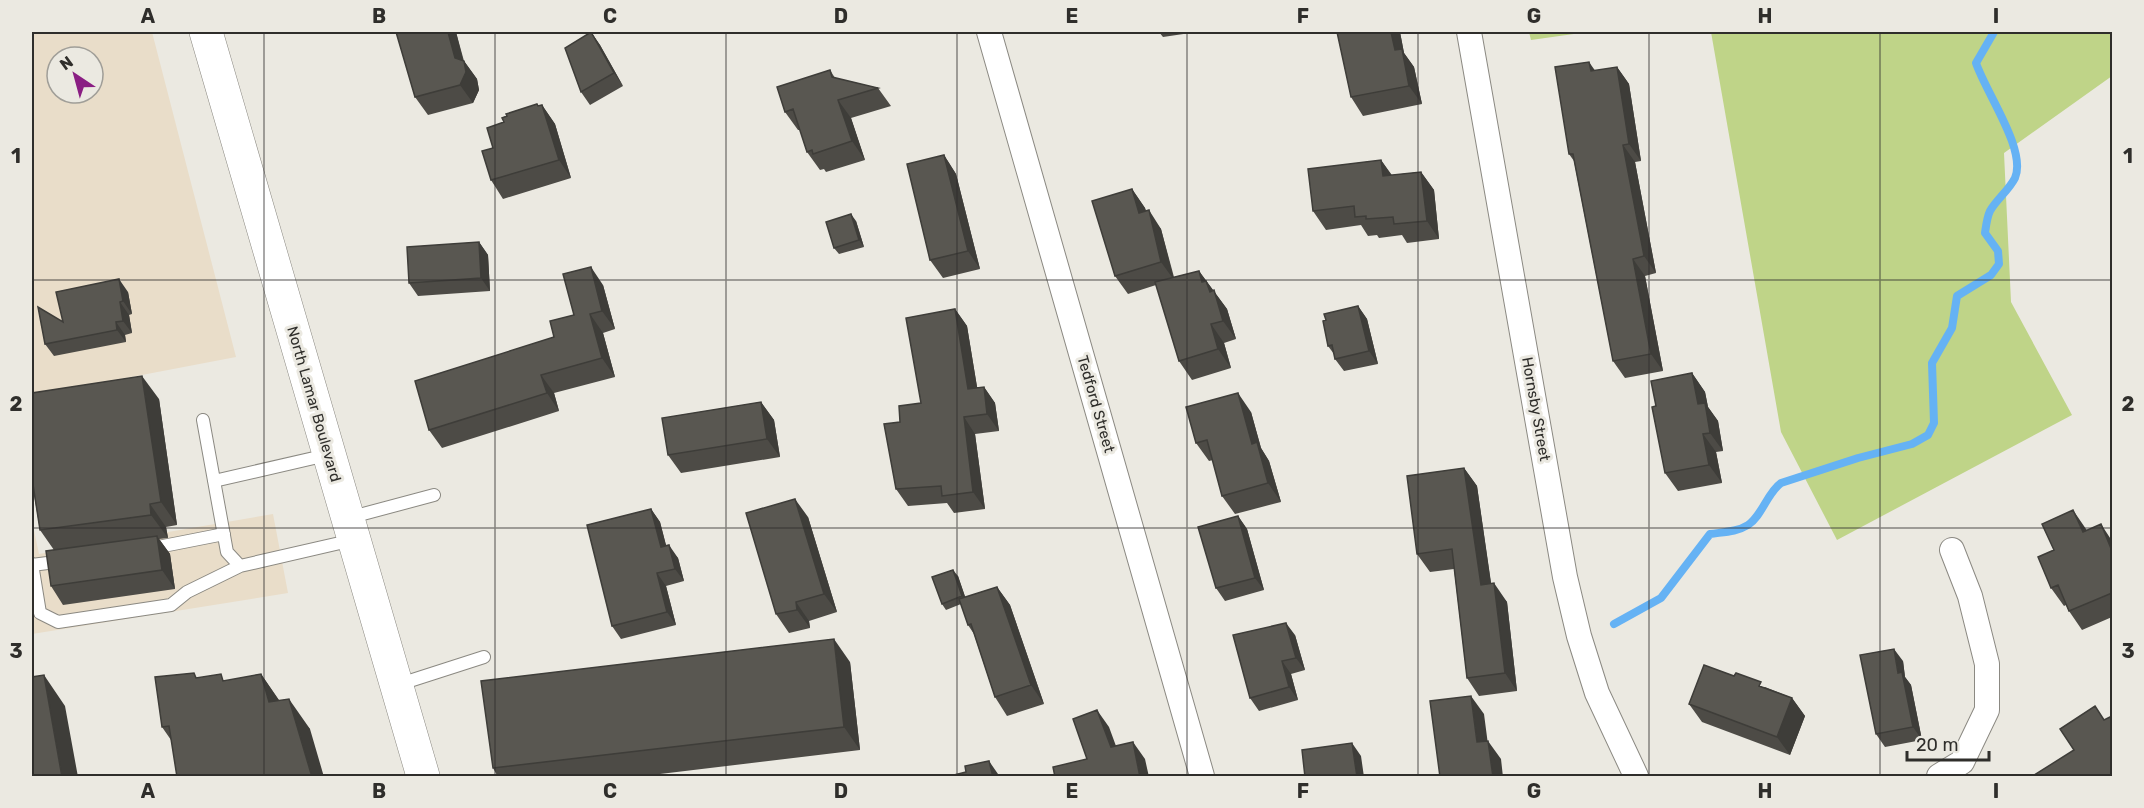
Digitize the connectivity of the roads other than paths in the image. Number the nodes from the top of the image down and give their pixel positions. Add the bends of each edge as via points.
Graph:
1 (206, 32) edge
2 (989, 32) edge
3 (1470, 32) edge
4 (203, 420) dead end
5 (329, 454) junction
6 (214, 482) junction
7 (434, 495) dead end
8 (351, 529) junction
9 (224, 534) junction
10 (1952, 550) dead end
11 (133, 551) edge
12 (77, 559) edge
13 (32, 564) edge
14 (240, 566) junction
15 (35, 600) edge
16 (484, 657) dead end
17 (396, 685) junction
18 (423, 777) edge
19 (1202, 777) edge
20 (1636, 777) edge
21 (1939, 777) edge

1 - 5 main road, North Lamar Boulevard
2 - 19 street, Tedford Street
3 - 20 street, Hornsby Street via 1565,577 1597,693
4 - 6 lane
5 - 6 lane
5 - 8 main road, North Lamar Boulevard
6 - 9 lane
7 - 8 lane
8 - 14 lane
8 - 17 main road, North Lamar Boulevard
9 - 11 lane
9 - 14 lane via 227,552
10 - 21 street via 1970,596 1987,664 1987,710 1962,762
12 - 13 lane
13 - 15 lane
14 - 15 lane via 187,592 171,605 58,622 40,613
16 - 17 lane
17 - 18 main road, North Lamar Boulevard

